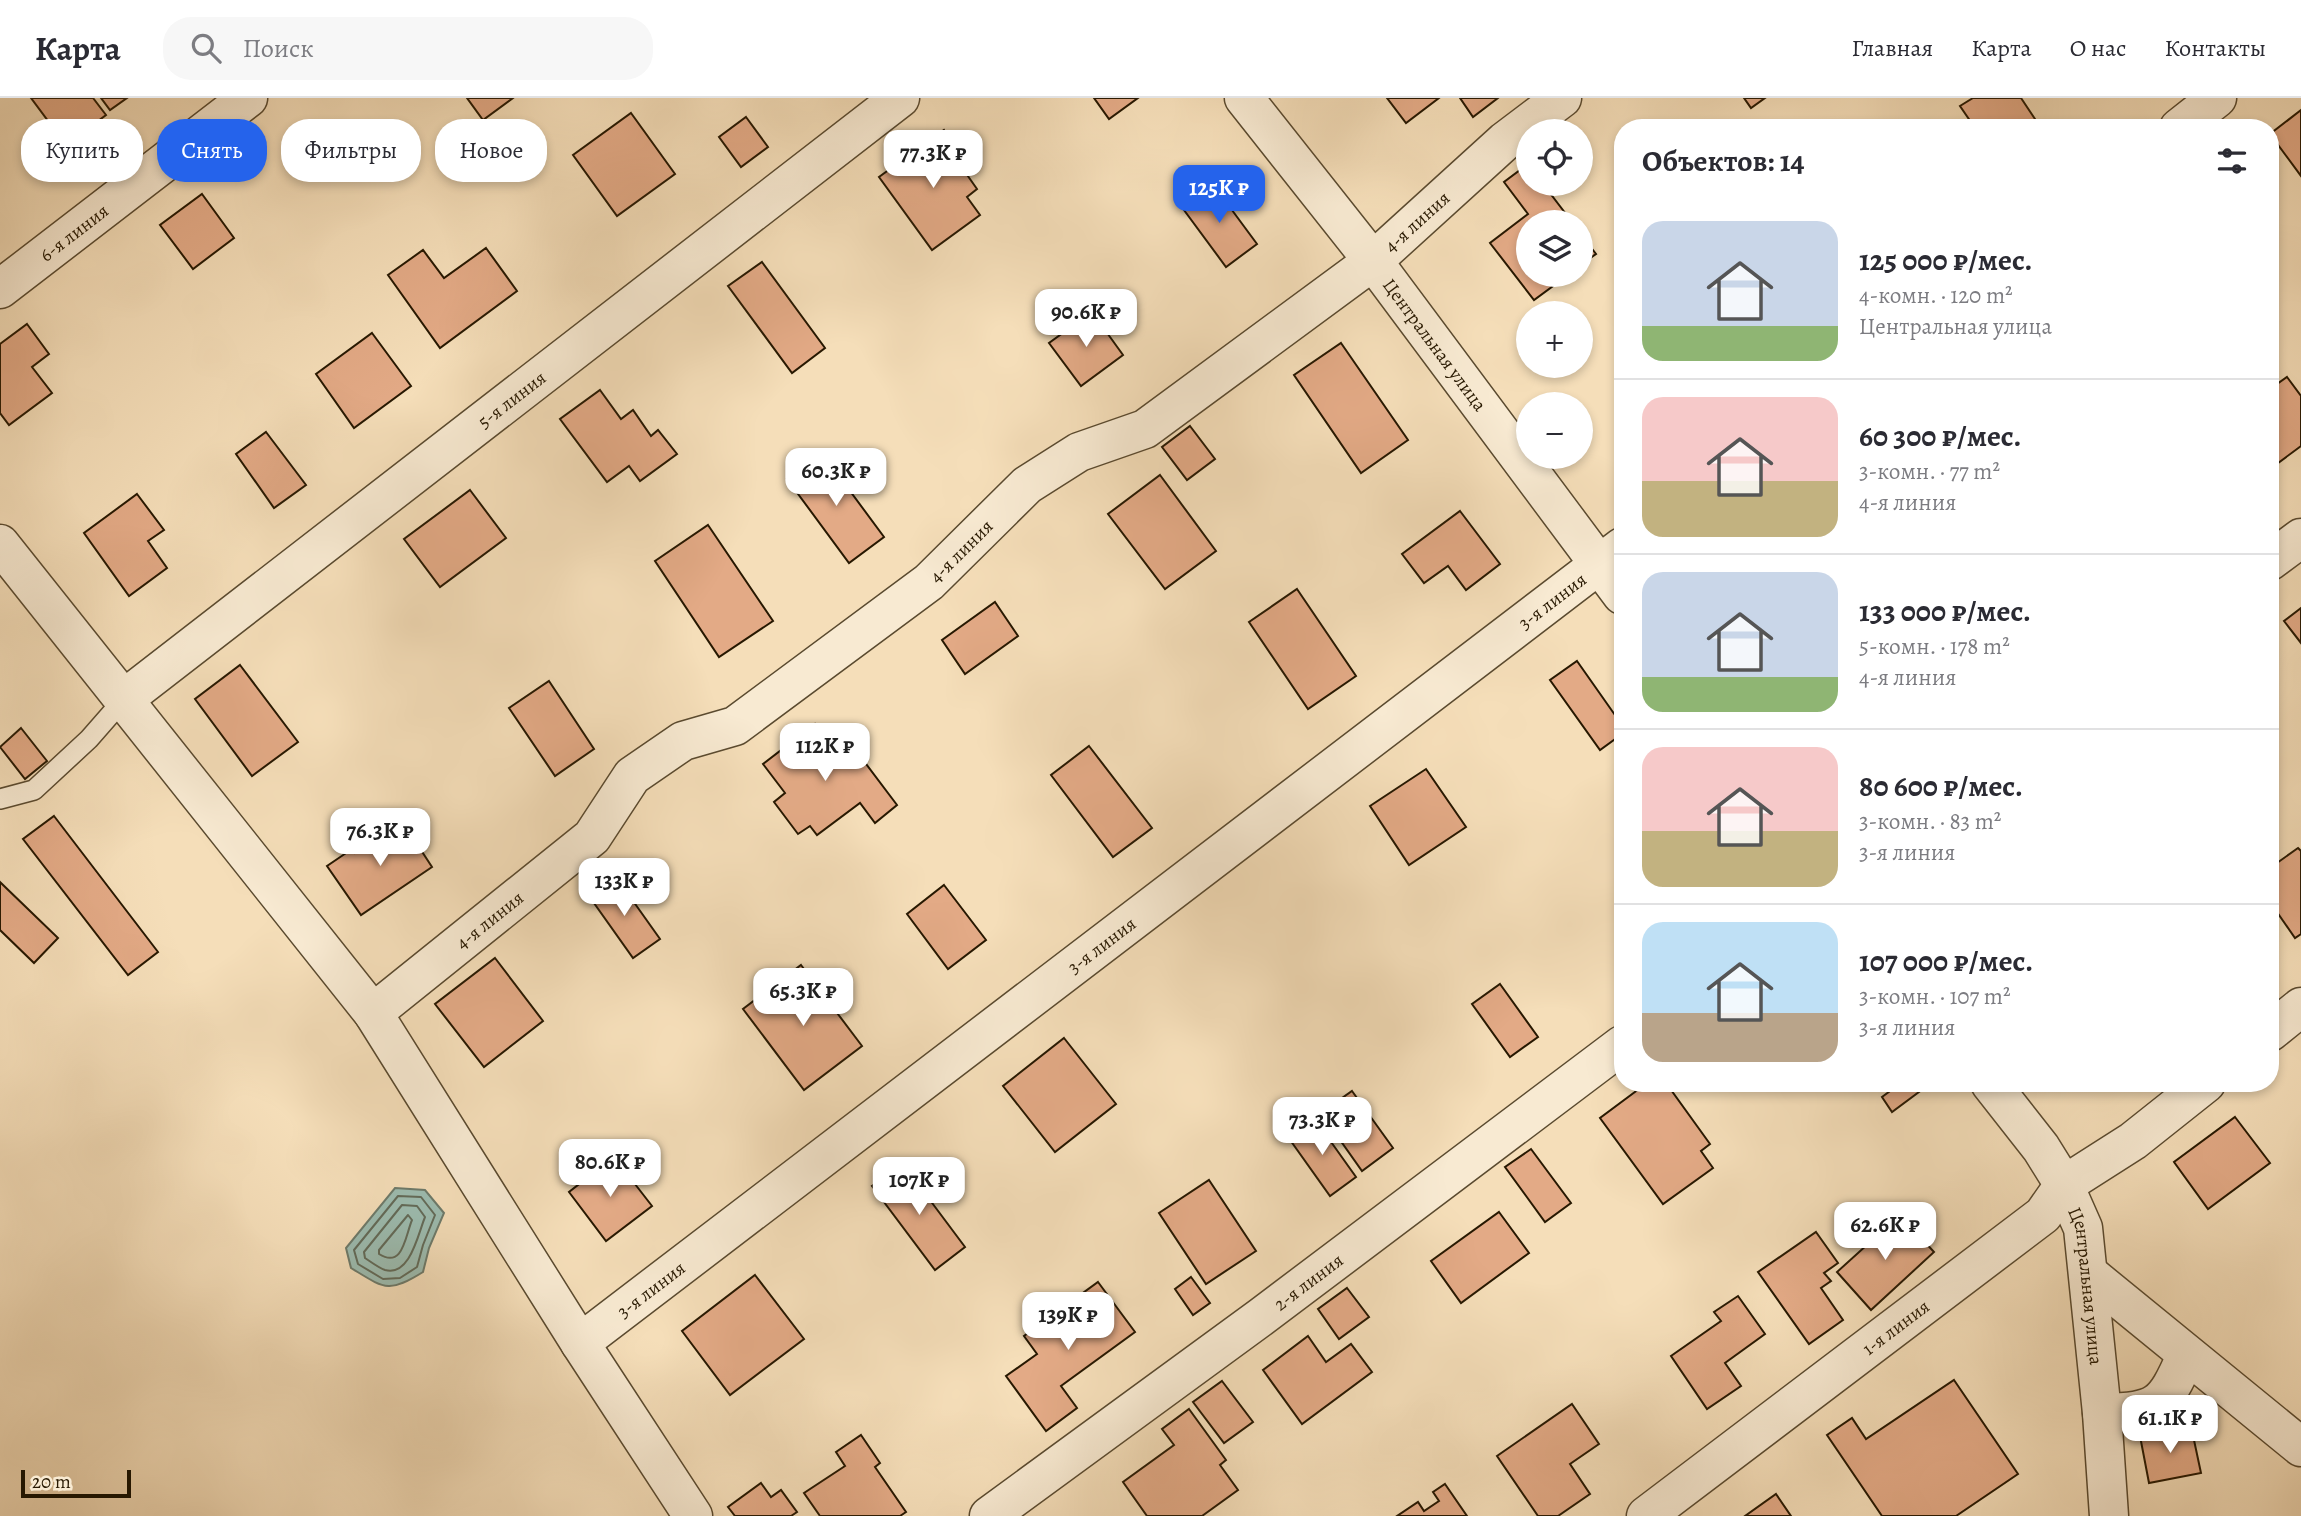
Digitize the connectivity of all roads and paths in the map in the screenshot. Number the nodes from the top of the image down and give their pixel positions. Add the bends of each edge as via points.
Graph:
1 (248, 98) edge
2 (900, 98) edge
3 (1244, 98) edge
4 (1562, 98) edge
5 (2217, 98) edge
6 (2190, 119) edge
7 (1373, 261) junction
8 (0, 289) edge
9 (2301, 538) edge
10 (0, 544) edge
11 (2279, 554) edge
12 (1611, 555) edge
13 (124, 699) junction
14 (0, 799) edge
15 (2301, 1007) edge
16 (373, 1013) junction
17 (2279, 1025) edge
18 (1614, 1051) edge
19 (1997, 1092) edge
20 (2195, 1092) edge
21 (2064, 1185) junction
22 (2089, 1274) junction
23 (580, 1343) junction
24 (2186, 1356) junction
25 (2102, 1412) junction
26 (2301, 1447) edge
27 (693, 1516) edge
28 (989, 1516) edge
29 (1646, 1516) edge
30 (2109, 1516) edge

1 - 8 street, 6-я линия
2 - 13 street, 5-я линия
3 - 7 street, Центральная улица
4 - 7 street, 4-я линия via 1505,141
5 - 6 street
7 - 12 street, Центральная улица
7 - 16 street, 4-я линия via 1145,429 1079,452 1027,485 929,582 735,726 683,741 632,776 592,837
9 - 11 street
10 - 13 street
12 - 23 street, 3-я линия
13 - 14 lane via 34,790
13 - 16 street
15 - 17 street
16 - 23 street
18 - 28 street, 2-я линия
19 - 21 street, Центральная улица
20 - 21 street, 1-я линия via 2133,1141
21 - 22 street, Центральная улица via 2083,1228
21 - 29 street, 1-я линия via 2043,1215
22 - 24 street
22 - 25 street, Центральная улица
23 - 27 street
24 - 25 street via 2172,1388 2156,1405 2131,1412
24 - 26 street
25 - 30 street, Центральная улица

